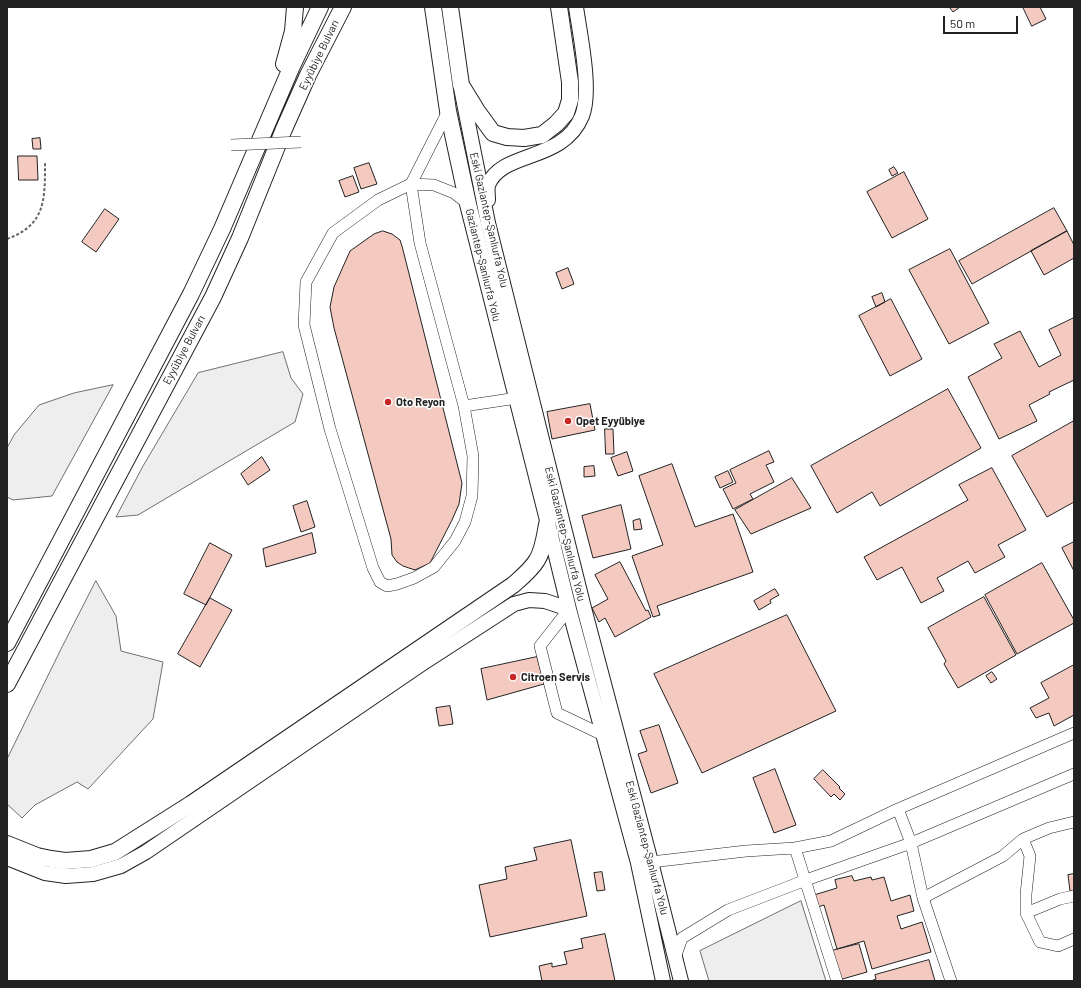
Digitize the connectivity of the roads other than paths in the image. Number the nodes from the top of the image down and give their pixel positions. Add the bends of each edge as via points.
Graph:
1 (295, 7) edge
2 (320, 7) edge
3 (343, 7) edge
4 (433, 7) edge
5 (450, 7) edge
6 (559, 7) edge
7 (576, 7) edge
8 (461, 85) junction
9 (448, 111) junction
10 (268, 119) junction
11 (301, 142) dead end
12 (231, 145) dead end
13 (411, 184) junction
14 (468, 204) junction
15 (488, 223) junction
16 (517, 398) junction
17 (464, 406) junction
18 (548, 520) junction
19 (569, 609) junction
20 (7, 643) edge
21 (7, 684) edge
22 (1074, 733) edge
23 (603, 735) junction
24 (1074, 774) edge
25 (898, 809) junction
26 (1074, 822) edge
27 (1023, 839) junction
28 (911, 843) junction
29 (7, 844) edge
30 (795, 848) junction
31 (7, 858) edge
32 (651, 862) junction
33 (806, 880) junction
34 (1074, 896) edge
35 (924, 898) junction
36 (1026, 913) junction
37 (1074, 939) edge
38 (675, 958) junction
39 (663, 981) edge
40 (681, 981) edge
41 (837, 981) edge
42 (951, 981) edge

1 - 10 highway via 293,31
2 - 10 highway, Eyyübiye Bulvarı
3 - 21 highway, Eyyübiye Bulvarı via 308,75 213,297
4 - 9 highway, Gaziantep-Şanlıurfa Yolu
5 - 8 highway
6 - 8 highway via 570,82 570,100 566,113 556,124 542,135 524,138 492,133
7 - 15 main road via 585,76 586,100 582,116 574,130 561,143 502,167 493,176 487,187
8 - 15 main road, Eski Gaziantep-Şanlıurfa Yolu
9 - 13 street
9 - 14 highway, Gaziantep-Şanlıurfa Yolu
10 - 20 highway, Eyyübiye Bulvarı via 222,229 191,294
11 - 12 street, bridge
13 - 14 street via 434,185 454,193
13 - 17 street via 420,243
13 - 17 street via 378,200 333,233 306,282 304,325 330,429 372,568 380,582 387,586 414,578 434,567 455,542 465,522 472,496 473,456
14 - 16 highway, Gaziantep-Şanlıurfa Yolu
15 - 32 main road, Eski Gaziantep-Şanlıurfa Yolu via 582,600
16 - 17 street
16 - 18 highway, Gaziantep-Şanlıurfa Yolu
18 - 19 main road, Eski Gaziantep-Şanlıurfa Yolu
18 - 29 highway via 538,559 513,585 191,804 115,852 91,859 51,859
19 - 23 main road, Eski Gaziantep-Şanlıurfa Yolu
19 - 23 street via 540,646 557,713
19 - 31 main road via 545,601 529,600 514,604 146,852 120,866 93,874 66,876 45,873
22 - 25 street
23 - 39 main road, Eski Gaziantep-Şanlıurfa Yolu via 638,863
24 - 28 street
25 - 28 street
25 - 30 street via 831,841
26 - 27 street via 1049,828
27 - 35 street via 1003,856
27 - 36 street via 1030,856
28 - 33 street
28 - 35 street
30 - 32 street
30 - 33 street
32 - 38 main road, Eski Gaziantep-Şanlıurfa Yolu
33 - 38 street via 728,910 682,938
33 - 41 street
34 - 36 street
35 - 42 street
36 - 37 street via 1040,942 1058,946
38 - 40 main road, Eski Gaziantep-Şanlıurfa Yolu

